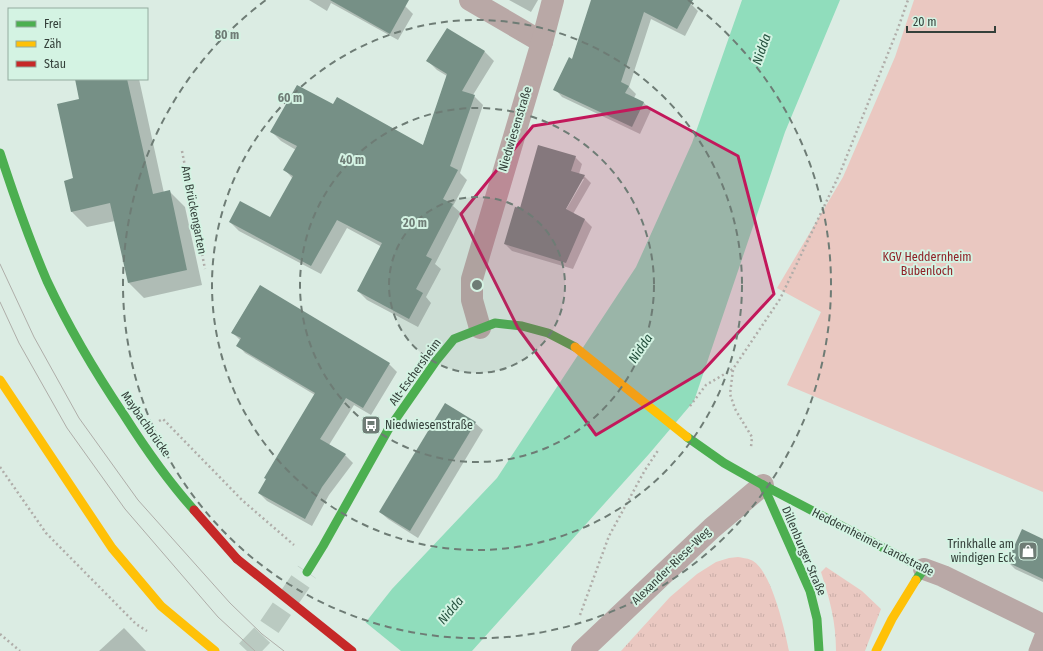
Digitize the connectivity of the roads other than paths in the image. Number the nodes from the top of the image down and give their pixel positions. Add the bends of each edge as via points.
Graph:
1 (470, 0) edge
2 (553, 0) edge
3 (542, 42) junction
4 (0, 153) edge
5 (480, 328) junction
6 (576, 347) joint
7 (0, 380) edge
8 (763, 485) junction
9 (924, 569) junction
10 (307, 572) tunnel mouth
11 (1043, 625) edge
12 (1043, 634) edge
13 (215, 651) edge
14 (352, 651) edge
15 (582, 651) edge
16 (819, 651) edge
17 (876, 651) edge
18 (1036, 651) edge

1 - 3 street
2 - 3 street, Niedwiesenstraße
3 - 5 street, Niedwiesenstraße via 472,278 472,300
4 - 14 street, Maybachbrücke, bridge via 24,224 56,298 104,385 157,462 237,559
5 - 6 street, Alt-Eschersheim via 495,323 522,326 548,333
5 - 10 street, Alt-Eschersheim via 454,339 425,376 388,430
6 - 8 street, Heddernheimer Landstraße, bridge via 687,437
7 - 13 street via 112,548 161,606
8 - 9 street, Heddernheimer Landstraße
8 - 15 street, Alexander-Riese-Weg via 712,528
8 - 16 street, Dillenburger Straße via 810,591 817,619
9 - 11 street, Heddernheimer Landstraße
9 - 17 street via 899,605
12 - 18 lane

